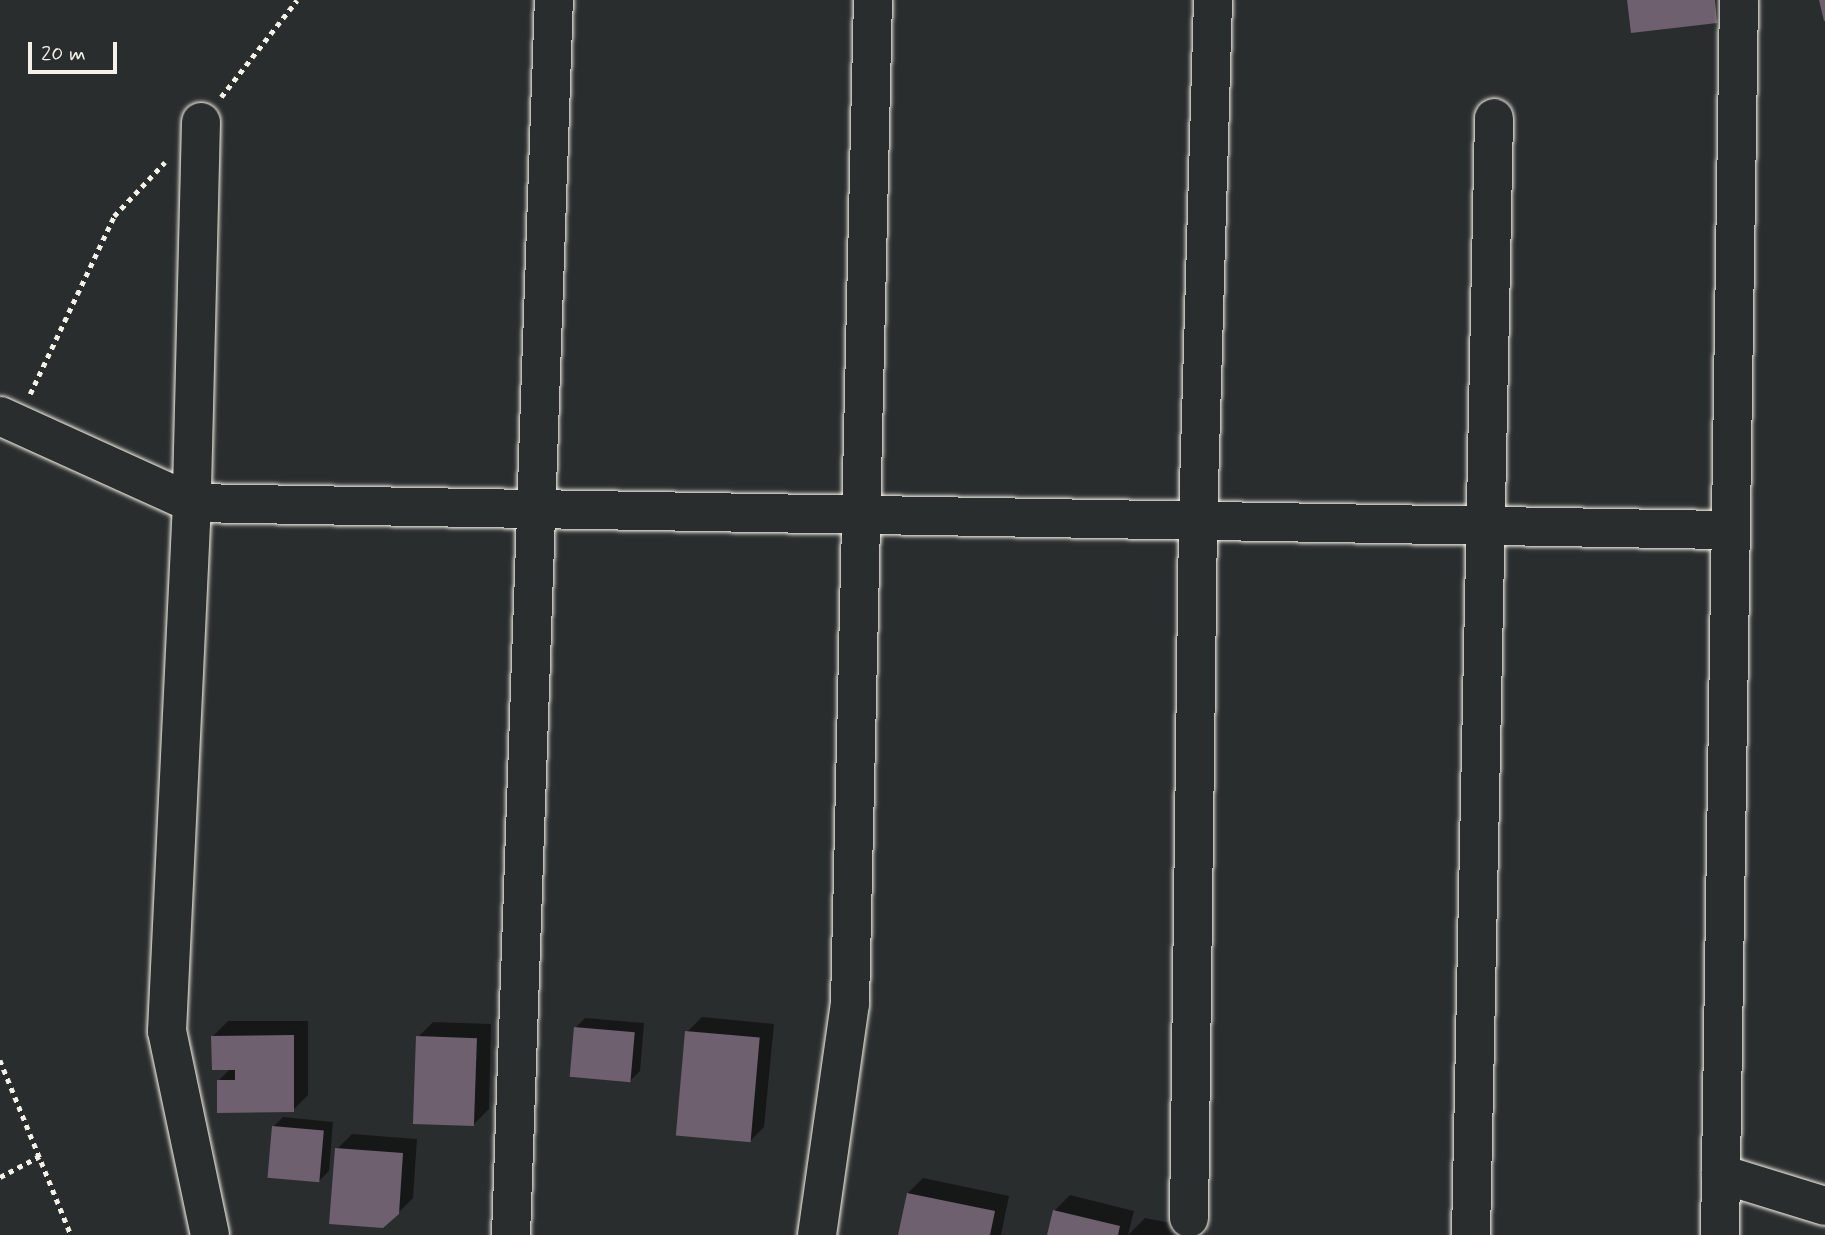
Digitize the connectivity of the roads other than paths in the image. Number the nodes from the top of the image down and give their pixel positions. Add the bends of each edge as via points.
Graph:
1 (554, 0) edge
2 (873, 0) edge
3 (1213, 0) edge
4 (1739, 0) edge
5 (1494, 118) dead end
6 (201, 122) road end
7 (8, 420) edge
8 (192, 503) junction
9 (540, 509) junction
10 (866, 515) junction
11 (1198, 521) junction
12 (1489, 526) junction
13 (1731, 530) junction
14 (1721, 1174) junction
15 (1825, 1206) edge
16 (1189, 1218) dead end
17 (210, 1235) edge
18 (511, 1235) edge
19 (817, 1235) edge
20 (1472, 1235) edge
21 (1720, 1235) edge

1 - 9 street
2 - 10 street
3 - 11 street
4 - 13 street
5 - 12 street
6 - 8 street
7 - 8 street
8 - 9 street
8 - 17 street via 167,1031
9 - 10 street
9 - 18 street
10 - 11 street
10 - 19 street via 850,1004
11 - 12 street
11 - 16 street
12 - 13 street
12 - 20 street
13 - 14 street
14 - 15 street
14 - 21 street

